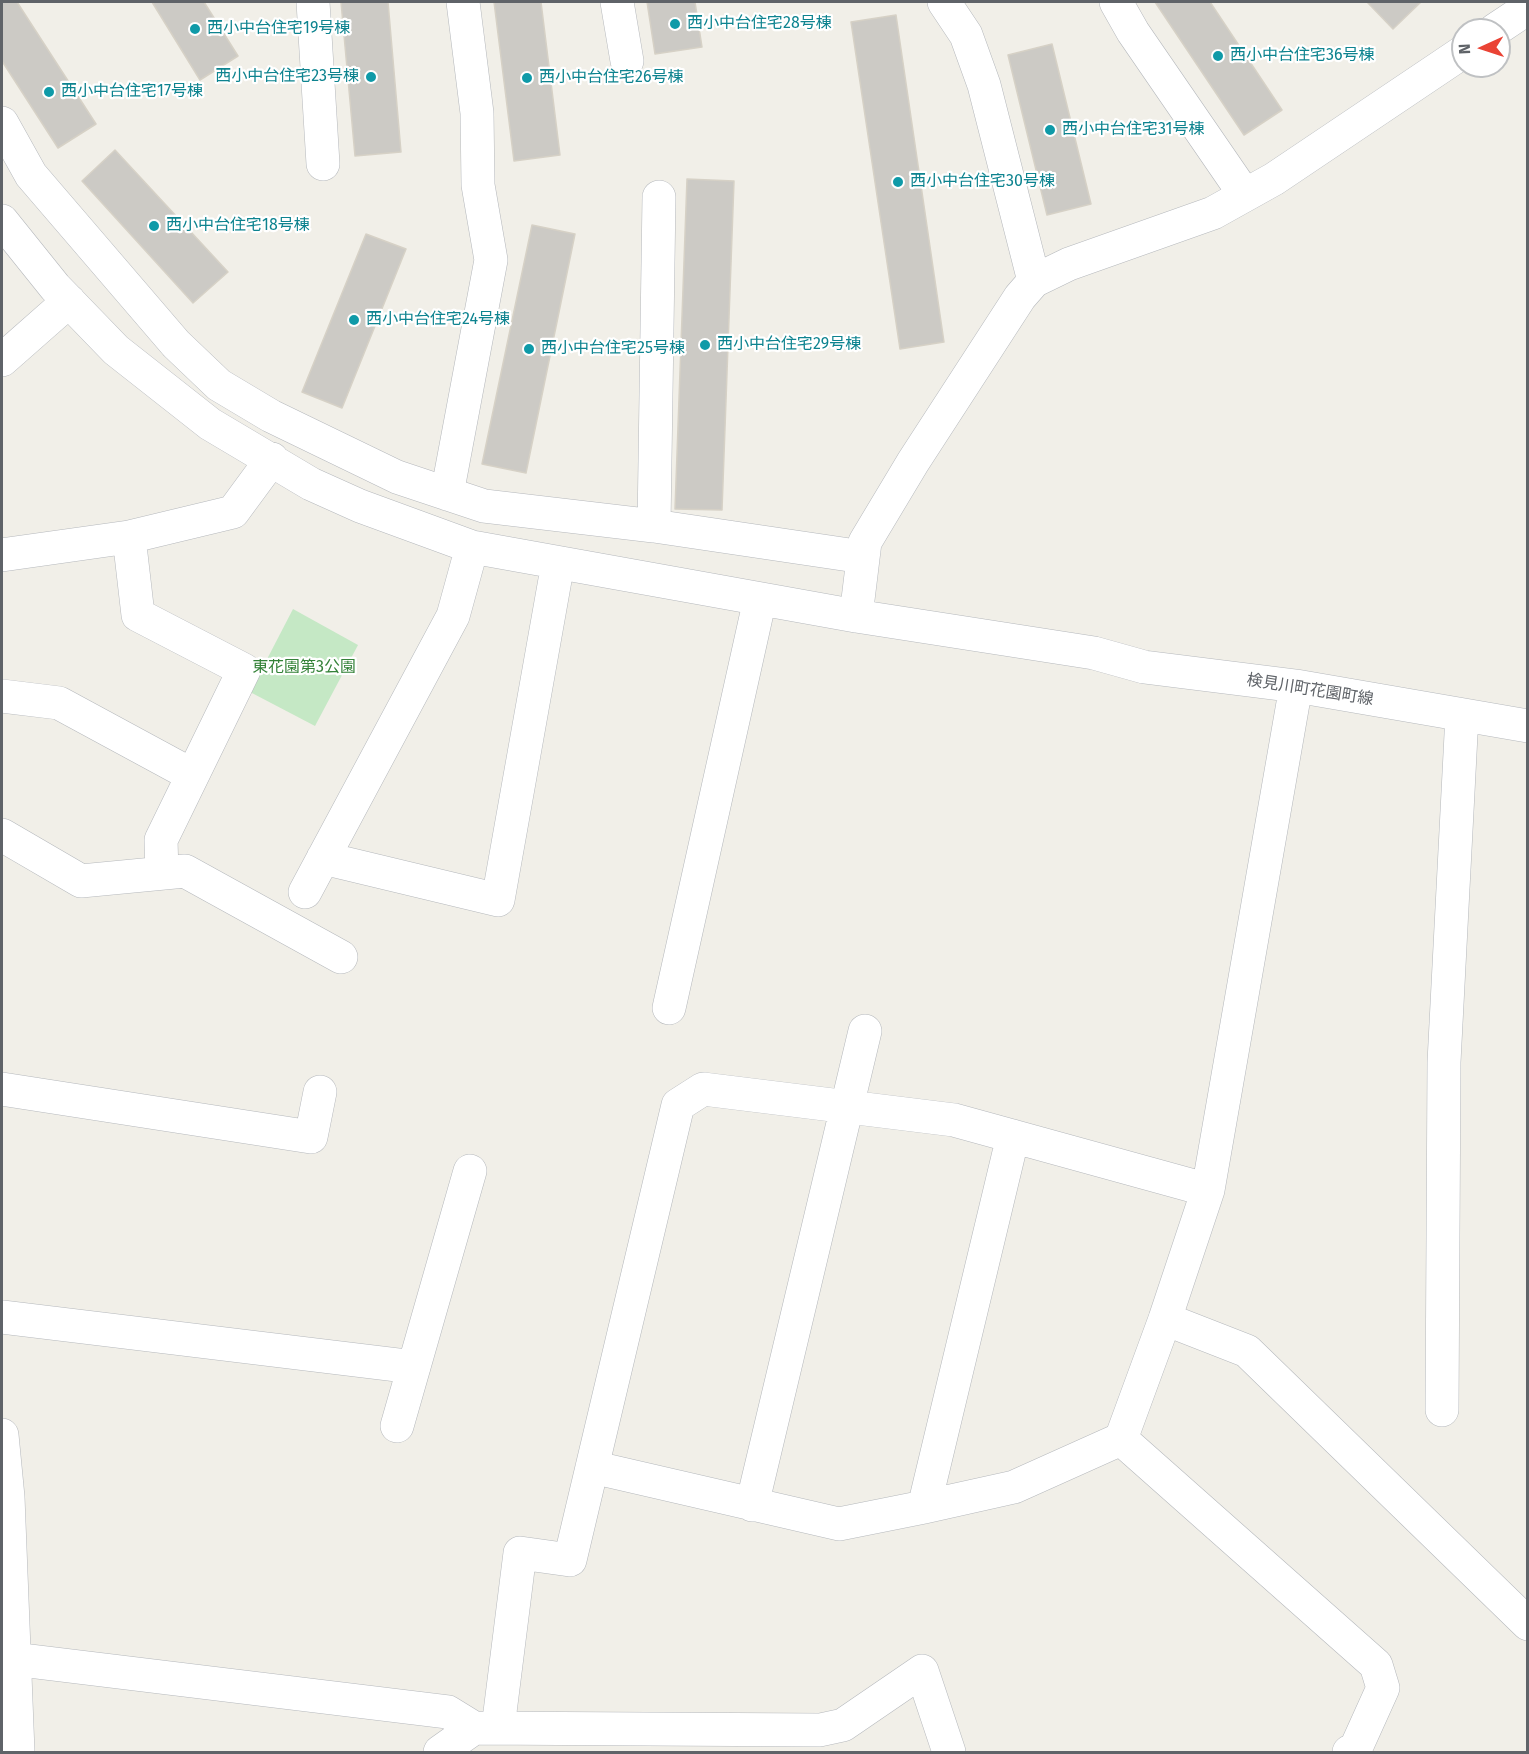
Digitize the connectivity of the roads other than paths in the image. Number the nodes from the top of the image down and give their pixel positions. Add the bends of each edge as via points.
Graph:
1 (313, 2) edge
2 (463, 2) edge
3 (617, 2) edge
4 (944, 2) edge
5 (1116, 2) edge
6 (1527, 8) edge
7 (1511, 19) edge
8 (1451, 60) edge
9 (627, 61) dead end
10 (2, 123) edge
11 (323, 165) dead end
12 (1245, 195) junction
13 (659, 197) dead end
14 (2, 221) edge
15 (1034, 281) junction
16 (69, 301) junction
17 (2, 360) edge
18 (272, 459) junction
19 (447, 494) junction
20 (654, 526) junction
21 (129, 537) junction
22 (472, 548) junction
23 (2, 555) edge
24 (863, 557) junction
25 (558, 563) junction
26 (760, 599) junction
27 (856, 616) junction
28 (1296, 687) junction
29 (2, 696) edge
30 (1462, 715) junction
31 (1527, 726) edge
32 (192, 776) junction
33 (2, 835) edge
34 (323, 858) junction
35 (162, 873) junction
36 (305, 892) dead end
37 (341, 957) dead end
38 (669, 1008) dead end
39 (864, 1032) dead end
40 (2, 1089) edge
41 (320, 1092) dead end
42 (846, 1108) junction
43 (1013, 1136) junction
44 (470, 1171) dead end
45 (1208, 1190) junction
46 (2, 1317) edge
47 (1165, 1319) junction
48 (414, 1367) junction
49 (1442, 1410) dead end
50 (397, 1426) dead end
51 (2, 1435) edge
52 (1121, 1439) junction
53 (592, 1467) junction
54 (752, 1505) junction
55 (924, 1507) junction
56 (1527, 1624) edge
57 (13, 1659) junction
58 (486, 1728) junction
59 (572, 1740) edge
60 (663, 1740) edge
61 (18, 1752) edge
62 (440, 1752) edge
63 (949, 1752) edge
64 (1349, 1752) edge

1 - 11 street
2 - 19 street via 477,113 478,185 491,260
3 - 9 street
4 - 15 street via 966,35 984,85
5 - 12 street
6 - 7 street
8 - 12 street
10 - 19 street via 32,176 176,344 219,385 272,416 397,477
12 - 15 street via 1213,213 1069,264
13 - 20 street
14 - 16 street, 検見川町花園町線
15 - 24 street via 913,462 865,542
16 - 17 street
16 - 18 street, 検見川町花園町線 via 116,350 210,424
18 - 21 street via 233,512
18 - 22 street, 検見川町花園町線 via 311,484 360,506
19 - 20 street via 484,506
20 - 24 street
21 - 23 street
21 - 32 street via 138,615 244,670
22 - 25 street, 検見川町花園町線
22 - 34 street via 453,616
24 - 27 street
25 - 26 street, 検見川町花園町線
25 - 34 street via 498,900
26 - 27 street, 検見川町花園町線
26 - 38 street
27 - 28 street, 検見川町花園町線 via 1094,653 1144,667
28 - 30 street, 検見川町花園町線
28 - 45 street
29 - 32 street via 59,703
30 - 31 street, 検見川町花園町線
30 - 49 street via 1444,1062
32 - 35 street via 161,840
33 - 35 street via 81,881
34 - 36 street
35 - 37 street via 184,871
39 - 42 street
40 - 41 street via 311,1137
42 - 43 street via 954,1120
42 - 53 street via 703,1089 678,1105
42 - 54 street
43 - 45 street
43 - 55 street
44 - 48 street
45 - 47 street
46 - 48 street
47 - 52 street
47 - 56 street via 1247,1351
48 - 50 street
51 - 57 street
52 - 55 street via 1014,1487
52 - 64 street via 1376,1665 1383,1688 1354,1750
53 - 54 street
53 - 58 street via 570,1560 520,1553
54 - 55 street via 839,1524
57 - 58 street via 448,1712
57 - 61 street
58 - 59 street
58 - 62 street
59 - 60 street
60 - 63 street via 820,1730 843,1725 922,1671

